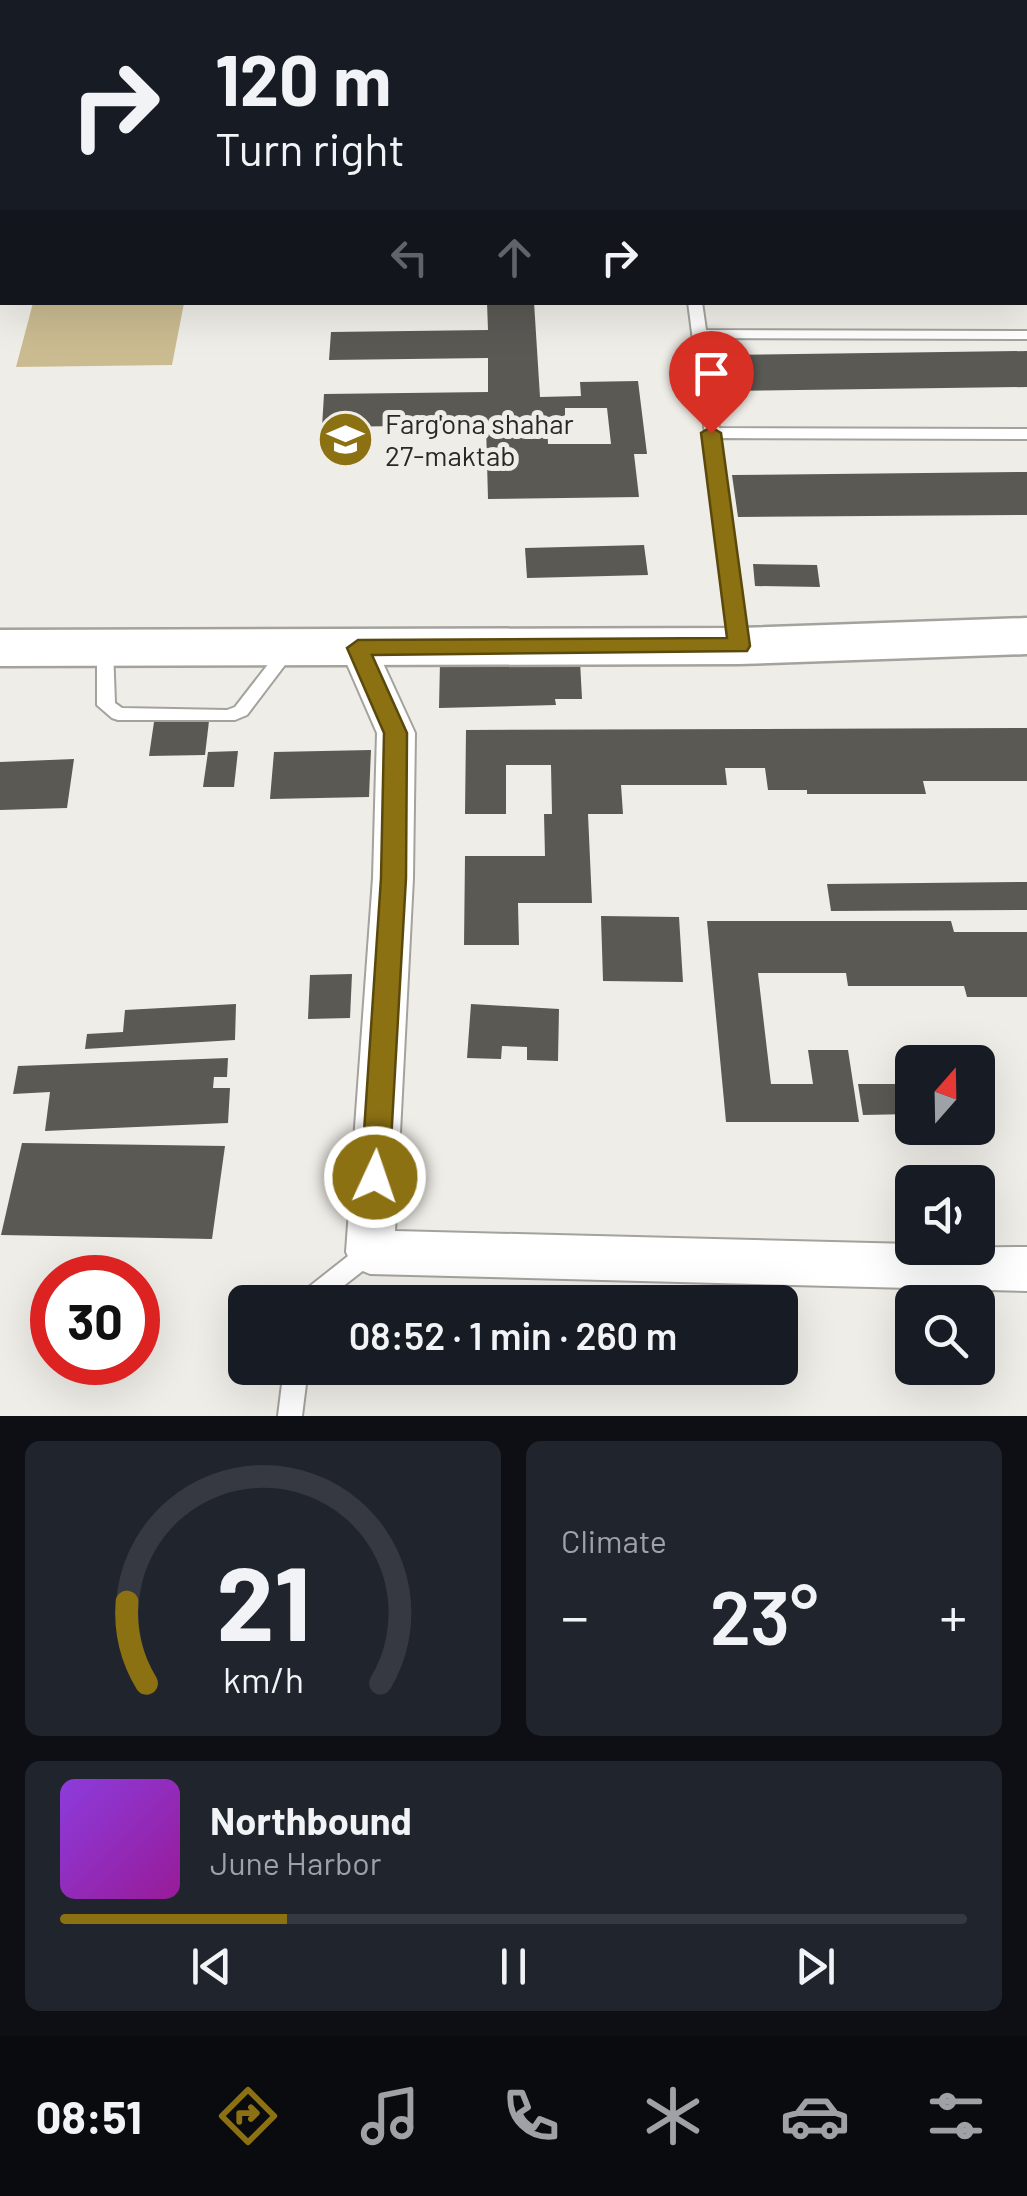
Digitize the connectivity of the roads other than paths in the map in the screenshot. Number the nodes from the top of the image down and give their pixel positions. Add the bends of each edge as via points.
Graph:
1 (695, 305) edge
2 (699, 334) junction
3 (1027, 335) edge
4 (711, 433) junction
5 (1027, 434) edge
6 (1027, 636) edge
7 (739, 646) junction
8 (0, 648) edge
9 (358, 648) junction
10 (370, 1252) junction
11 (1027, 1269) edge
12 (328, 1285) edge
13 (294, 1385) edge
14 (290, 1416) edge

1 - 2 lane
2 - 3 lane
2 - 4 lane
4 - 5 lane
4 - 7 lane
6 - 7 main road
7 - 9 main road
8 - 9 main road
9 - 10 street via 396,733
10 - 11 street
10 - 12 lane
13 - 14 lane

